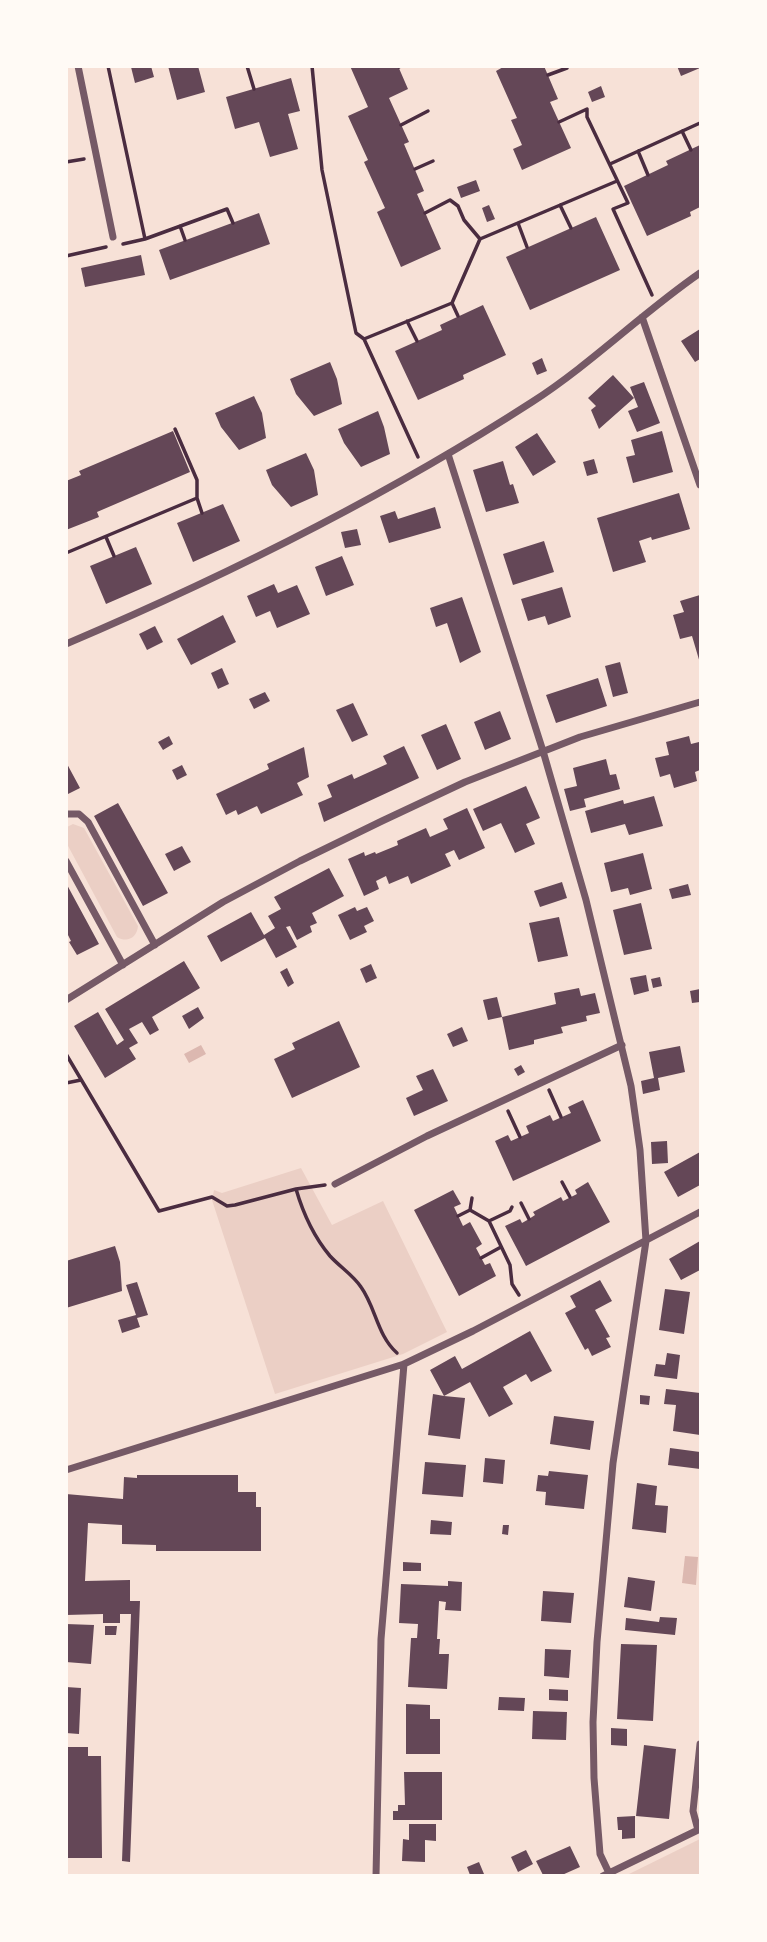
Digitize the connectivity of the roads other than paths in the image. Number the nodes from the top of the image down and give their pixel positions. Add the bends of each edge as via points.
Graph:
1 (78, 66) edge
2 (113, 237) dead end
3 (701, 273) edge
4 (642, 317) junction
5 (448, 454) junction
6 (701, 485) edge
7 (66, 644) edge
8 (701, 702) edge
9 (543, 751) junction
10 (66, 814) edge
11 (66, 861) edge
12 (155, 945) junction
13 (123, 965) junction
14 (66, 1000) edge
15 (621, 1045) junction
16 (335, 1184) road end
17 (701, 1212) edge
18 (646, 1241) junction
19 (404, 1364) junction
20 (66, 1470) edge
21 (701, 1744) edge
22 (699, 1830) edge
23 (606, 1874) edge
24 (376, 1875) edge

1 - 2 street
3 - 4 street
4 - 5 street via 561,382
4 - 6 street
5 - 7 street via 256,559
5 - 9 street
8 - 9 street
9 - 12 street via 336,843 223,902
9 - 15 street
10 - 12 street via 79,814 88,822
11 - 13 street
12 - 13 street
13 - 14 street
15 - 16 street
15 - 18 street via 640,1150
17 - 18 street
18 - 19 street
18 - 23 street via 613,1463 597,1642 594,1779
19 - 20 street
19 - 24 street via 381,1639
21 - 22 street via 693,1811
22 - 23 street

